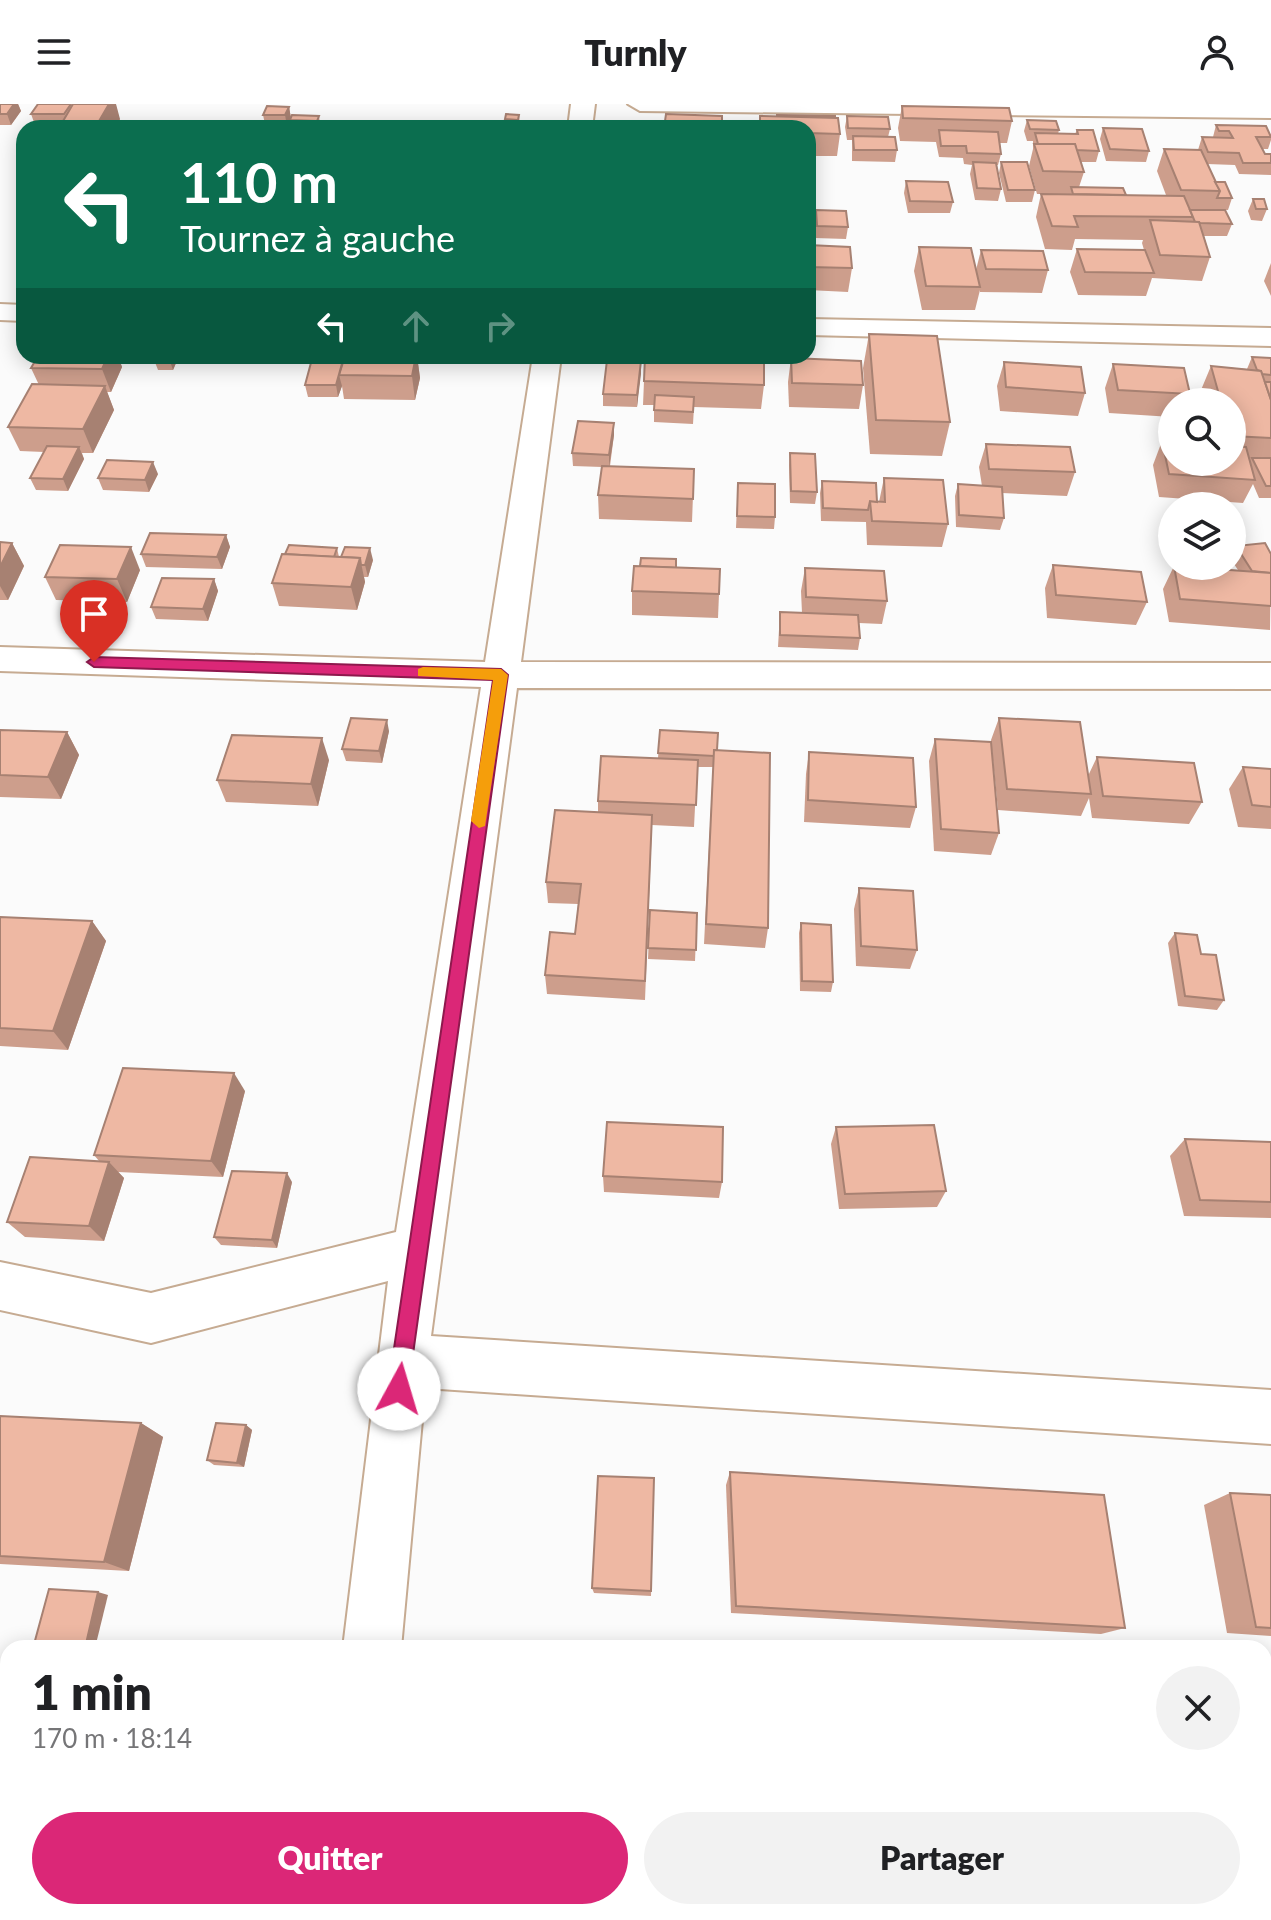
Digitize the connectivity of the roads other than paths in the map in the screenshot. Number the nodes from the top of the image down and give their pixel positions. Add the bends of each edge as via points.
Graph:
1 (640, 104) edge
2 (1271, 111) edge
3 (816, 327) edge
4 (1271, 337) edge
5 (546, 364) edge
6 (0, 659) edge
7 (501, 675) junction
8 (1271, 676) edge
9 (417, 1250) junction
10 (0, 1286) edge
11 (402, 1360) junction
12 (1271, 1417) edge
13 (373, 1640) edge

1 - 2 street
3 - 4 street
5 - 7 street
6 - 7 street
7 - 8 street
7 - 9 street
9 - 10 street via 151,1318
9 - 11 street
11 - 12 street
11 - 13 street

